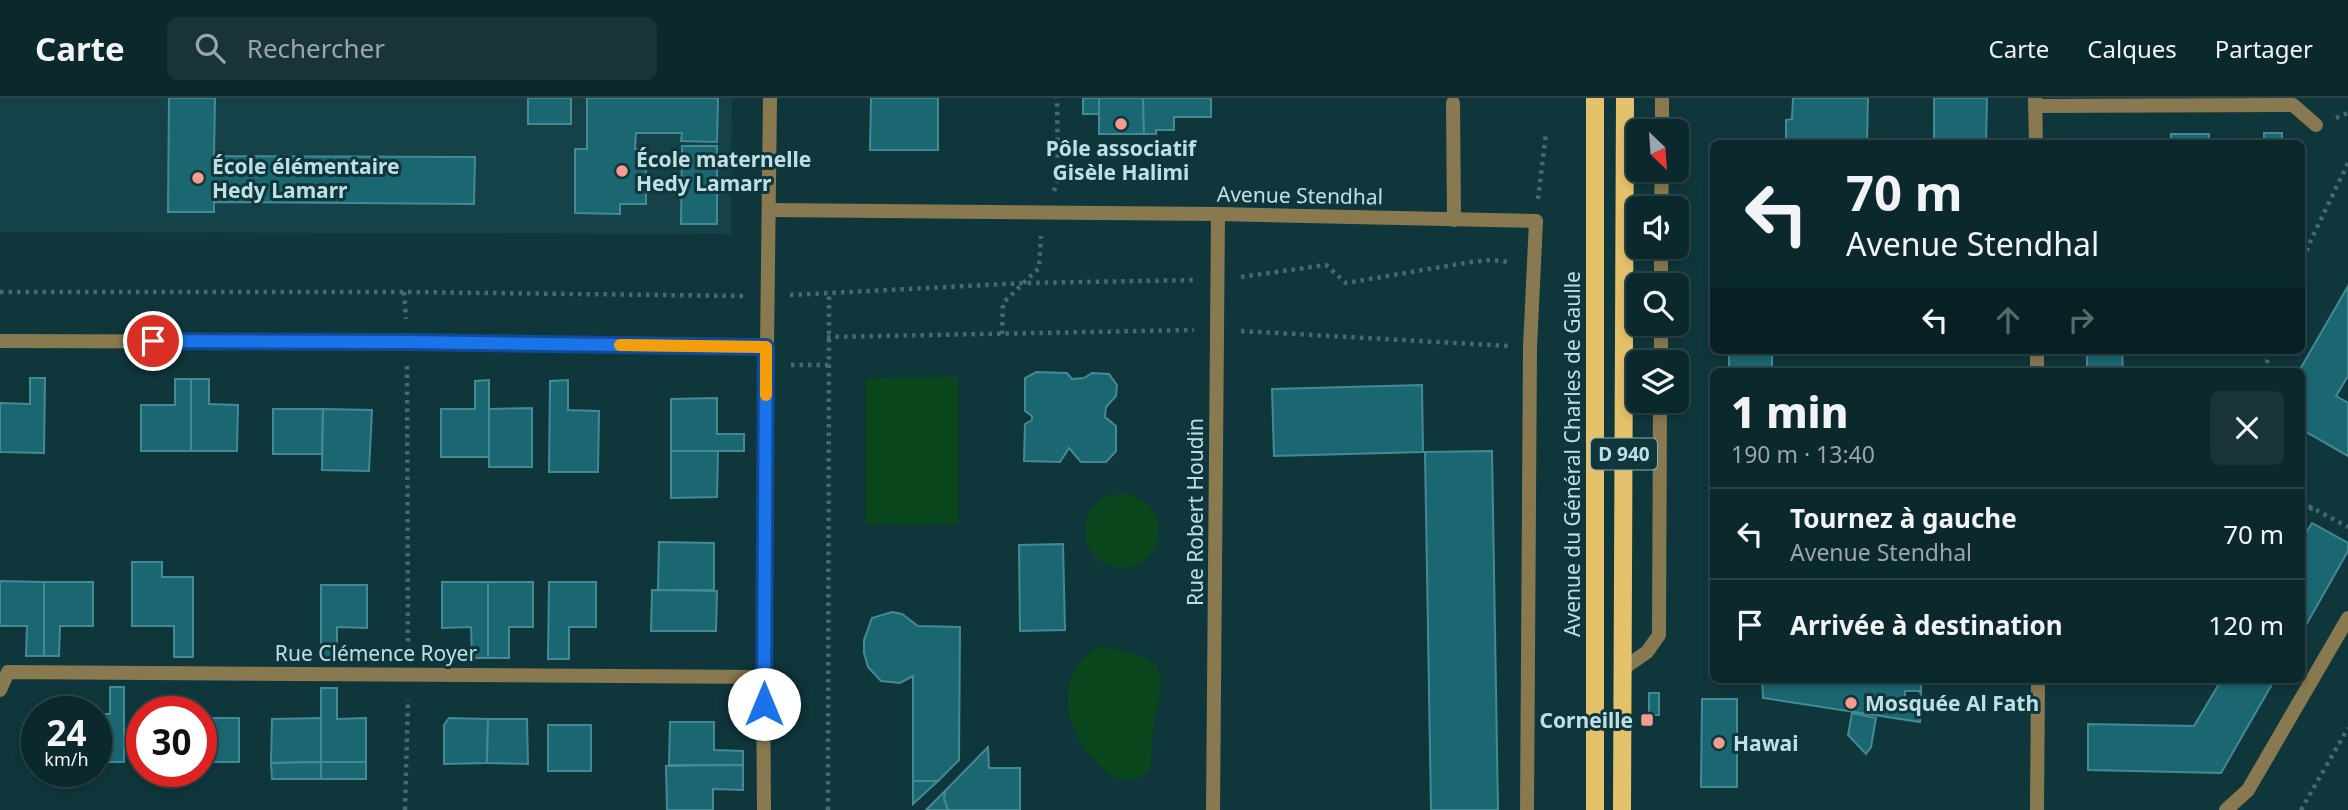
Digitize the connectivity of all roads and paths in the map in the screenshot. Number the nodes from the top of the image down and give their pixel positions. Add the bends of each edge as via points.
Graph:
1 (770, 98) edge
2 (1057, 98) edge
3 (1595, 98) edge
4 (1625, 98) edge
5 (1662, 98) edge
6 (2035, 102) edge
7 (1453, 103) dead end
8 (1662, 119) edge
9 (2316, 125) dead end
10 (1546, 133) dead end
11 (2036, 140) edge
12 (2348, 163) edge
13 (770, 210) junction
14 (1046, 213) junction
15 (1218, 214) junction
16 (1454, 220) junction
17 (1535, 221) junction
18 (2305, 256) edge
19 (0, 292) edge
20 (768, 296) junction
21 (1218, 329) junction
22 (1003, 334) junction
23 (827, 337) junction
24 (0, 341) edge
25 (407, 342) junction
26 (766, 347) junction
27 (1530, 347) junction
28 (766, 365) junction
29 (828, 365) junction
30 (1660, 413) edge
31 (2305, 504) edge
32 (2316, 508) junction
33 (2305, 509) edge
34 (2348, 527) edge
35 (2348, 618) edge
36 (1624, 668) junction
37 (408, 675) junction
38 (763, 677) junction
39 (2038, 683) edge
40 (0, 690) edge
41 (2348, 728) edge
42 (405, 810) edge
43 (764, 810) edge
44 (828, 810) edge
45 (1213, 810) edge
46 (1527, 810) edge
47 (1595, 810) edge
48 (1622, 810) edge
49 (2037, 810) edge
50 (2226, 810) edge
51 (2301, 810) edge

1 - 13 street
2 - 14 path via 1058,180
3 - 47 main road, Avenue du Général Charles de Gaulle / D 940
4 - 36 main road, D 940
5 - 8 street
6 - 9 street via 2292,105
6 - 11 street
7 - 16 street
10 - 17 path
12 - 18 path
13 - 14 street, Avenue Stendhal
13 - 20 street
14 - 15 street, Avenue Stendhal
14 - 22 path via 1039,268 1003,303
15 - 16 street, Avenue Stendhal
15 - 21 street, Rue Robert Houdin
16 - 17 street, Avenue Stendhal
17 - 27 street
19 - 20 path
20 - 23 path via 829,293
20 - 26 street
21 - 22 path
21 - 27 path
21 - 45 street, Rue Robert Houdin
22 - 23 path
23 - 29 path
24 - 25 street
25 - 26 street
25 - 37 path
26 - 28 street
27 - 46 street
28 - 29 path
28 - 38 street
29 - 44 path
30 - 36 street via 1659,635 1647,652
31 - 32 path
32 - 33 path
32 - 34 path
35 - 50 street via 2248,790
36 - 48 main road, D 940
37 - 38 street, Rue Clémence Royer
37 - 40 street, Rue Clémence Royer via 8,672
37 - 42 path
38 - 43 street
39 - 49 street
41 - 51 path

